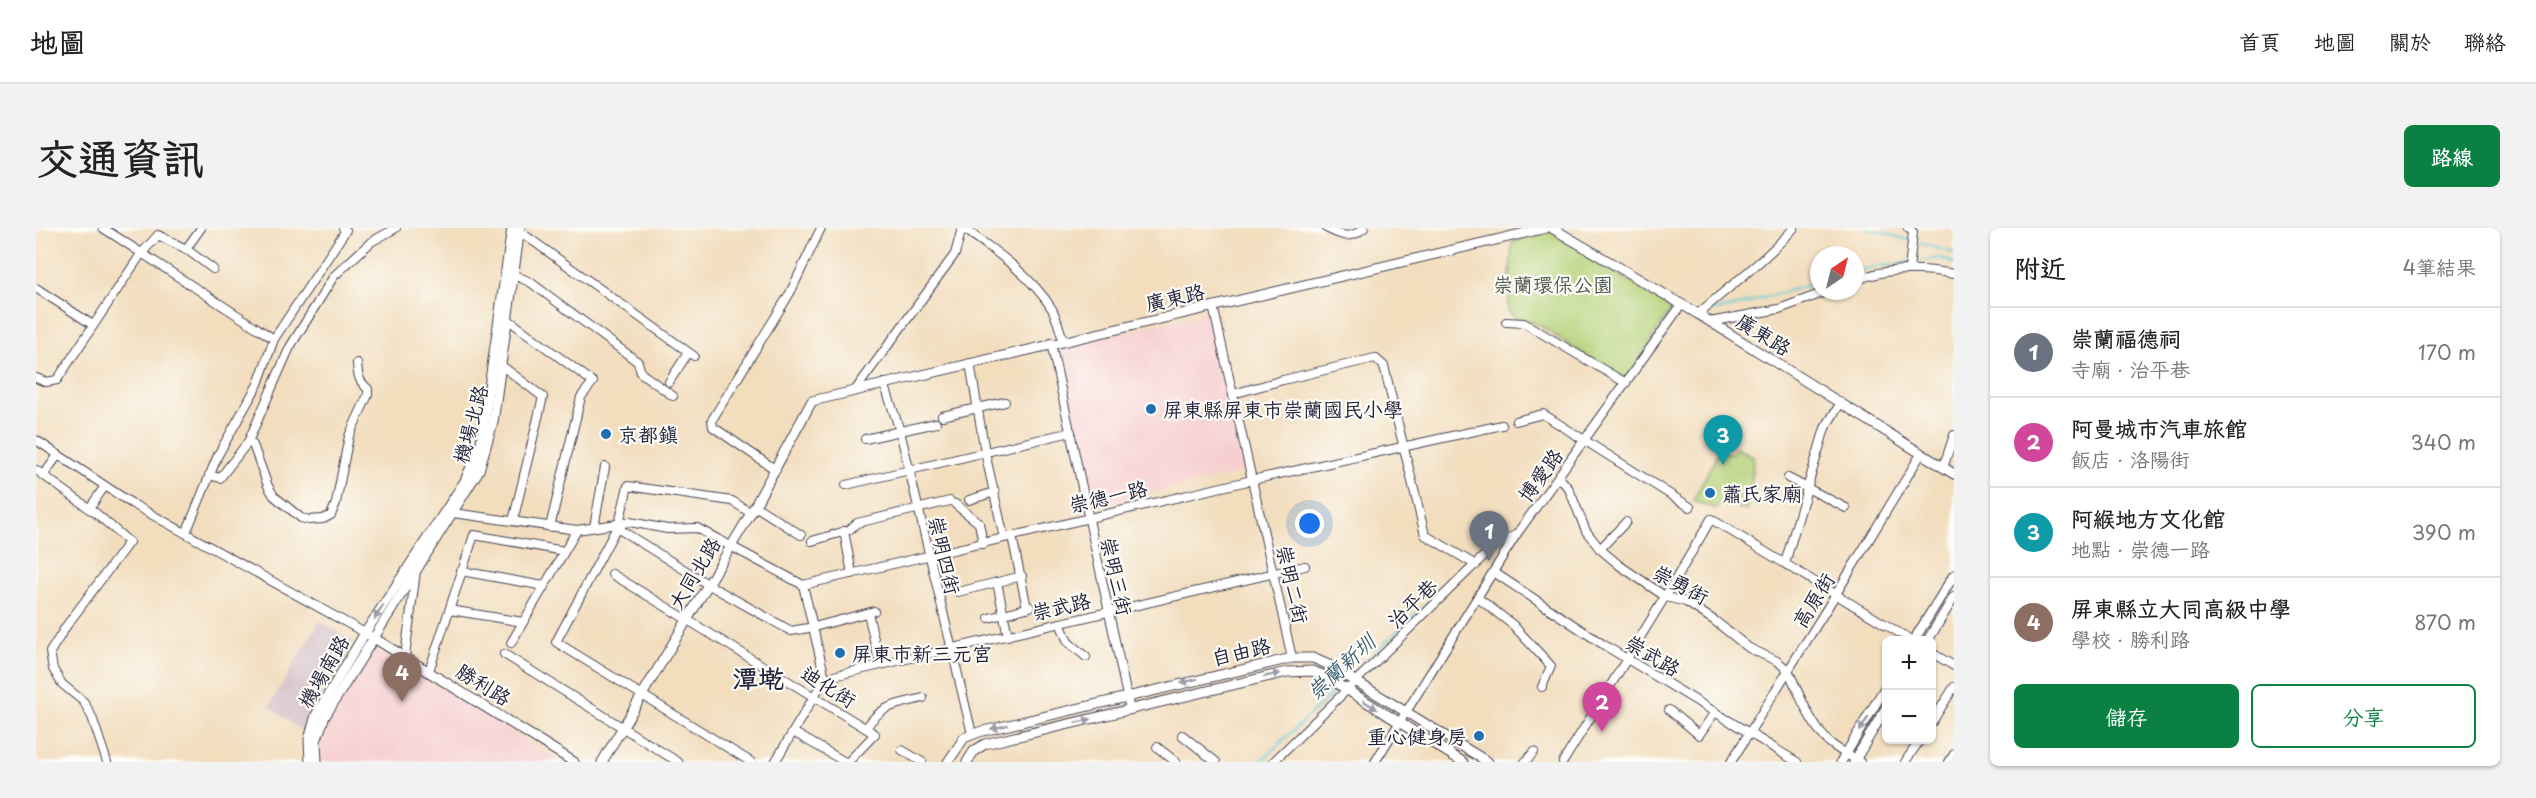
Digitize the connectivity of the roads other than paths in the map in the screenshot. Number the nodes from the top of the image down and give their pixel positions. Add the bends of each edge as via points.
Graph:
1 (103, 228) edge
2 (201, 228) edge
3 (344, 228) edge
4 (396, 228) edge
5 (821, 228) edge
6 (962, 228) edge
7 (1326, 228) edge
8 (1364, 228) edge
9 (1546, 228) edge
10 (1552, 228) edge
11 (1794, 228) edge
12 (1908, 228) edge
13 (517, 229) edge
14 (186, 249) junction
15 (141, 254) junction
16 (213, 269) dead end
17 (1909, 270) junction
18 (512, 274) junction
19 (1954, 274) edge
20 (1864, 276) edge
21 (36, 288) edge
22 (1810, 298) edge
23 (1682, 304) junction
24 (1214, 306) junction
25 (1698, 314) junction
26 (506, 318) junction
27 (1506, 322) dead end
28 (1710, 322) junction
29 (93, 325) junction
30 (274, 339) junction
31 (1063, 340) junction
32 (1051, 343) junction
33 (357, 363) dead end
34 (970, 363) junction
35 (502, 366) junction
36 (36, 378) edge
37 (669, 382) dead end
38 (884, 383) junction
39 (1626, 383) junction
40 (856, 389) junction
41 (1233, 394) junction
42 (673, 396) dead end
43 (812, 400) joint
44 (1005, 402) dead end
45 (1840, 404) junction
46 (977, 408) junction
47 (942, 416) dead end
48 (1516, 421) dead end
49 (936, 423) dead end
50 (1502, 425) dead end
51 (900, 431) junction
52 (1071, 432) junction
53 (1954, 435) edge
54 (865, 439) dead end
55 (36, 440) edge
56 (1585, 441) junction
57 (248, 442) junction
58 (1402, 447) junction
59 (985, 452) junction
60 (1921, 454) junction
61 (58, 455) junction
62 (605, 467) dead end
63 (1943, 468) junction
64 (36, 470) edge
65 (776, 470) junction
66 (908, 470) junction
67 (1954, 474) edge
68 (209, 475) junction
69 (44, 476) junction
70 (1559, 477) junction
71 (1788, 478) dead end
72 (1252, 480) junction
73 (846, 485) dead end
74 (105, 486) junction
75 (1807, 488) junction
76 (995, 492) junction
77 (969, 500) dead end
78 (918, 507) junction
79 (1690, 507) dead end
80 (1846, 508) dead end
81 (89, 509) junction
82 (753, 509) junction
83 (453, 513) junction
84 (1087, 518) junction
85 (513, 521) junction
86 (1626, 522) dead end
87 (619, 523) junction
88 (550, 526) junction
89 (594, 527) junction
90 (577, 530) junction
91 (844, 531) junction
92 (186, 532) junction
93 (801, 535) dead end
94 (1516, 535) junction
95 (1008, 537) junction
96 (812, 541) dead end
97 (983, 544) junction
98 (731, 546) junction
99 (1600, 549) junction
100 (564, 550) junction
101 (928, 556) junction
102 (1471, 563) junction
103 (1785, 563) junction
104 (1305, 566) dead end
105 (413, 568) junction
106 (461, 571) junction
107 (1494, 573) junction
108 (612, 574) dead end
109 (852, 574) junction
110 (1273, 574) junction
111 (1954, 575) edge
112 (1022, 576) junction
113 (997, 582) junction
114 (709, 585) junction
115 (803, 585) junction
116 (544, 586) junction
117 (958, 592) dead end
118 (1836, 594) junction
119 (1666, 597) junction
120 (1954, 597) edge
121 (1478, 598) junction
122 (450, 610) junction
123 (1109, 612) junction
124 (1002, 614) junction
125 (989, 618) dead end
126 (687, 620) junction
127 (523, 622) junction
128 (1060, 623) junction
129 (814, 627) junction
130 (369, 635) junction
131 (1008, 636) junction
132 (1906, 636) edge
133 (1916, 636) edge
134 (1930, 636) edge
135 (511, 643) dead end
136 (951, 650) junction
137 (504, 654) dead end
138 (1936, 655) edge
139 (405, 656) junction
140 (1086, 657) dead end
141 (1292, 658) junction
142 (1626, 658) junction
143 (880, 666) junction
144 (1954, 666) edge
145 (1788, 670) junction
146 (429, 671) junction
147 (825, 678) junction
148 (1351, 678) junction
149 (1341, 687) junction
150 (1542, 687) dead end
151 (1954, 687) edge
152 (1885, 690) edge
153 (643, 694) junction
154 (814, 696) junction
155 (1127, 697) junction
156 (923, 698) dead end
157 (1130, 710) junction
158 (1669, 710) dead end
159 (1405, 711) junction
160 (1715, 712) junction
161 (1936, 716) edge
162 (1882, 717) edge
163 (1398, 722) junction
164 (622, 727) junction
165 (866, 728) junction
166 (793, 732) junction
167 (975, 733) junction
168 (1749, 733) junction
169 (1182, 735) dead end
170 (1917, 744) edge
171 (1157, 747) dead end
172 (902, 750) dead end
173 (1534, 752) dead end
174 (1843, 758) edge
175 (844, 761) edge
176 (1857, 761) edge
177 (107, 762) edge
178 (309, 762) edge
179 (317, 762) edge
180 (574, 762) edge
181 (602, 762) edge
182 (678, 762) edge
183 (751, 762) edge
184 (775, 762) edge
185 (921, 762) edge
186 (948, 762) edge
187 (967, 762) edge
188 (1176, 762) edge
189 (1216, 762) edge
190 (1273, 762) edge
191 (1375, 762) edge
192 (1463, 762) edge
193 (1488, 762) edge
194 (1524, 762) edge
195 (1563, 762) edge
196 (1731, 762) edge
197 (1797, 762) edge
198 (1905, 762) edge

1 - 15 street
2 - 14 street
3 - 30 street
4 - 57 street via 371,243 334,276 290,347
5 - 65 street via 790,293 712,420 712,427
6 - 31 street via 1004,257 1027,280 1053,310
6 - 40 street via 955,254
7 - 8 street via 1344,237 1356,235
9 - 24 street, 廣東路
10 - 23 street, 廣東路
11 - 25 street via 1772,252
12 - 17 street via 1913,232
13 - 18 street, 機場北路
13 - 37 street via 691,355
13 - 105 street, 機場北路 via 481,443 465,480
14 - 15 street via 158,235
14 - 16 street
15 - 29 street
15 - 30 street
17 - 19 street
17 - 20 street
18 - 26 street, 機場北路
18 - 42 street via 530,282 638,362 641,373
21 - 29 street
22 - 28 street via 1779,309
23 - 25 street, 廣東路
23 - 39 street, 博愛路
24 - 31 street, 廣東路
24 - 41 street, 崇明二街
25 - 28 street, 廣東路
26 - 35 street, 機場北路
26 - 88 street via 593,382 581,397
27 - 39 street via 1524,323
28 - 45 street, 廣東路
29 - 36 street via 57,380 46,382
30 - 68 street via 258,384
31 - 32 street, 廣東路
32 - 34 street, 廣東路
32 - 52 street, 崇明三街
33 - 57 street via 358,376 368,395 349,435 331,515 323,519 301,518 274,496 253,445
34 - 38 street, 廣東路
34 - 46 street
35 - 83 street, 機場北路 via 493,422 479,470
35 - 85 street via 543,398
38 - 40 street, 廣東路
38 - 51 street, 崇明四街
39 - 56 street, 博愛路
40 - 43 street, 廣東路
41 - 58 street via 1376,358 1384,366
41 - 72 street, 崇明二街
43 - 65 street, 大同北路
44 - 46 street
45 - 60 street, 廣東路
45 - 75 street via 1825,428
46 - 47 street
46 - 59 street
48 - 56 street via 1543,414
49 - 51 street
50 - 58 street, 崇德一路
51 - 54 street
51 - 66 street, 崇明四街
52 - 59 street
52 - 84 street, 崇明三街
53 - 63 street
55 - 61 street
56 - 70 street, 博愛路
56 - 79 street
57 - 68 street via 220,478
58 - 72 street, 崇德一路
58 - 102 street via 1425,536
59 - 66 street
59 - 76 street
60 - 63 street, 廣東路
60 - 118 street, 高原街
61 - 69 street
61 - 74 street
62 - 89 street
63 - 67 street, 廣東路
64 - 69 street
65 - 82 street, 大同北路
66 - 73 street
66 - 78 street, 崇明四街
68 - 92 street
69 - 81 street
70 - 94 street, 博愛路
70 - 99 street, 崇勇街 via 1569,489 1586,531
71 - 75 street
72 - 84 street, 崇德一路
72 - 110 street, 崇明二街
74 - 81 street
74 - 92 street
75 - 80 street
75 - 103 street
76 - 77 street
76 - 95 street
78 - 91 street via 857,523
78 - 97 street via 952,503 979,523
78 - 101 street, 崇明四街
81 - 177 street via 129,542 50,652 53,669 62,684 84,702 92,717
82 - 87 street via 732,501 628,486
82 - 93 street
82 - 98 street, 大同北路
83 - 85 street
83 - 105 street, 機場北路
84 - 95 street, 崇德一路
84 - 123 street, 崇明三街
85 - 88 street
86 - 99 street
87 - 89 street
87 - 98 street via 697,528
87 - 114 street via 622,531
87 - 153 street via 556,642
88 - 90 street
89 - 90 street
90 - 100 street
91 - 96 street
91 - 109 street
92 - 130 street
94 - 102 street, 治平巷
94 - 107 street, 博愛路
95 - 97 street, 崇德一路
95 - 112 street
97 - 101 street, 崇德一路
98 - 114 street, 大同北路
98 - 115 street
99 - 119 street, 崇勇街 via 1644,585
100 - 106 street via 474,536
100 - 116 street
101 - 109 street, 崇德一路
101 - 136 street, 崇明四街
102 - 148 street, 治平巷
103 - 118 street
103 - 119 street via 1711,519
104 - 110 street, 崇武路
105 - 130 street, 機場北路
105 - 139 street
106 - 116 street
106 - 122 street
107 - 121 street, 博愛路
107 - 142 street, 崇武路
108 - 126 street, 迪化街
109 - 115 street, 崇德一路
110 - 123 street, 崇武路
110 - 141 street, 崇明二街
111 - 133 street
112 - 113 street
112 - 124 street via 1030,607
113 - 117 street
113 - 124 street
114 - 126 street, 大同北路
114 - 129 street via 791,631
115 - 129 street
116 - 127 street
118 - 132 street
118 - 145 street, 高原街
119 - 142 street
119 - 145 street, 崇勇街 via 1686,602 1749,648
120 - 134 street
121 - 150 street via 1513,624 1551,666
121 - 159 street, 博愛路
122 - 127 street
122 - 146 street
123 - 128 street, 崇武路
123 - 155 street, 崇明三街
124 - 125 street
124 - 131 street
126 - 153 street, 大同北路
126 - 154 street, 迪化街
127 - 135 street
128 - 131 street, 崇武路
128 - 140 street via 1068,642
129 - 143 street via 871,612
129 - 147 street
130 - 139 street, 勝利路
130 - 178 street, 機場南路 via 316,715 309,739
130 - 179 street, 機場南路 via 325,716 316,741
131 - 136 street, 崇武路
136 - 143 street, 崇武路
136 - 167 street, 崇明四街
137 - 164 street
138 - 144 street
139 - 146 street, 勝利路
141 - 148 street, 自由路 via 1313,658
141 -> 155 street, 自由路
142 - 160 street, 崇武路
142 - 195 street
143 - 147 street, 崇武路
145 - 168 street, 高原街
145 - 174 street via 1825,739
146 - 180 street, 勝利路
147 - 154 street
148 - 149 street, 治平巷
148 - 159 street, 自由路
157 -> 149 street, 自由路 via 1299,670 1312,671
149 -> 163 street, 自由路
149 - 190 street, 治平巷
151 - 161 street
152 -> 174 street
153 - 164 street, 大同北路
153 - 183 street
154 - 165 street, 迪化街
154 - 166 street
155 - 157 street, 崇明三街
155 -> 167 street, 自由路
156 - 165 street via 886,707
187 -> 157 street, 自由路 via 985,744
158 - 160 street via 1699,735
159 - 163 street, 博愛路
159 - 193 street, 自由路
160 - 168 street, 崇武路
162 - 176 street
163 - 191 street, 博愛路
163 - 192 street, 自由路
164 - 181 street, 大同北路
164 - 182 street
165 - 175 street, 迪化街 via 875,734
166 - 175 street
166 - 184 street
167 - 186 street via 964,738
168 - 196 street, 高原街
168 - 197 street, 崇武路
169 - 189 street
170 - 198 street
171 - 188 street
172 - 185 street
173 - 194 street
174 - 176 street

